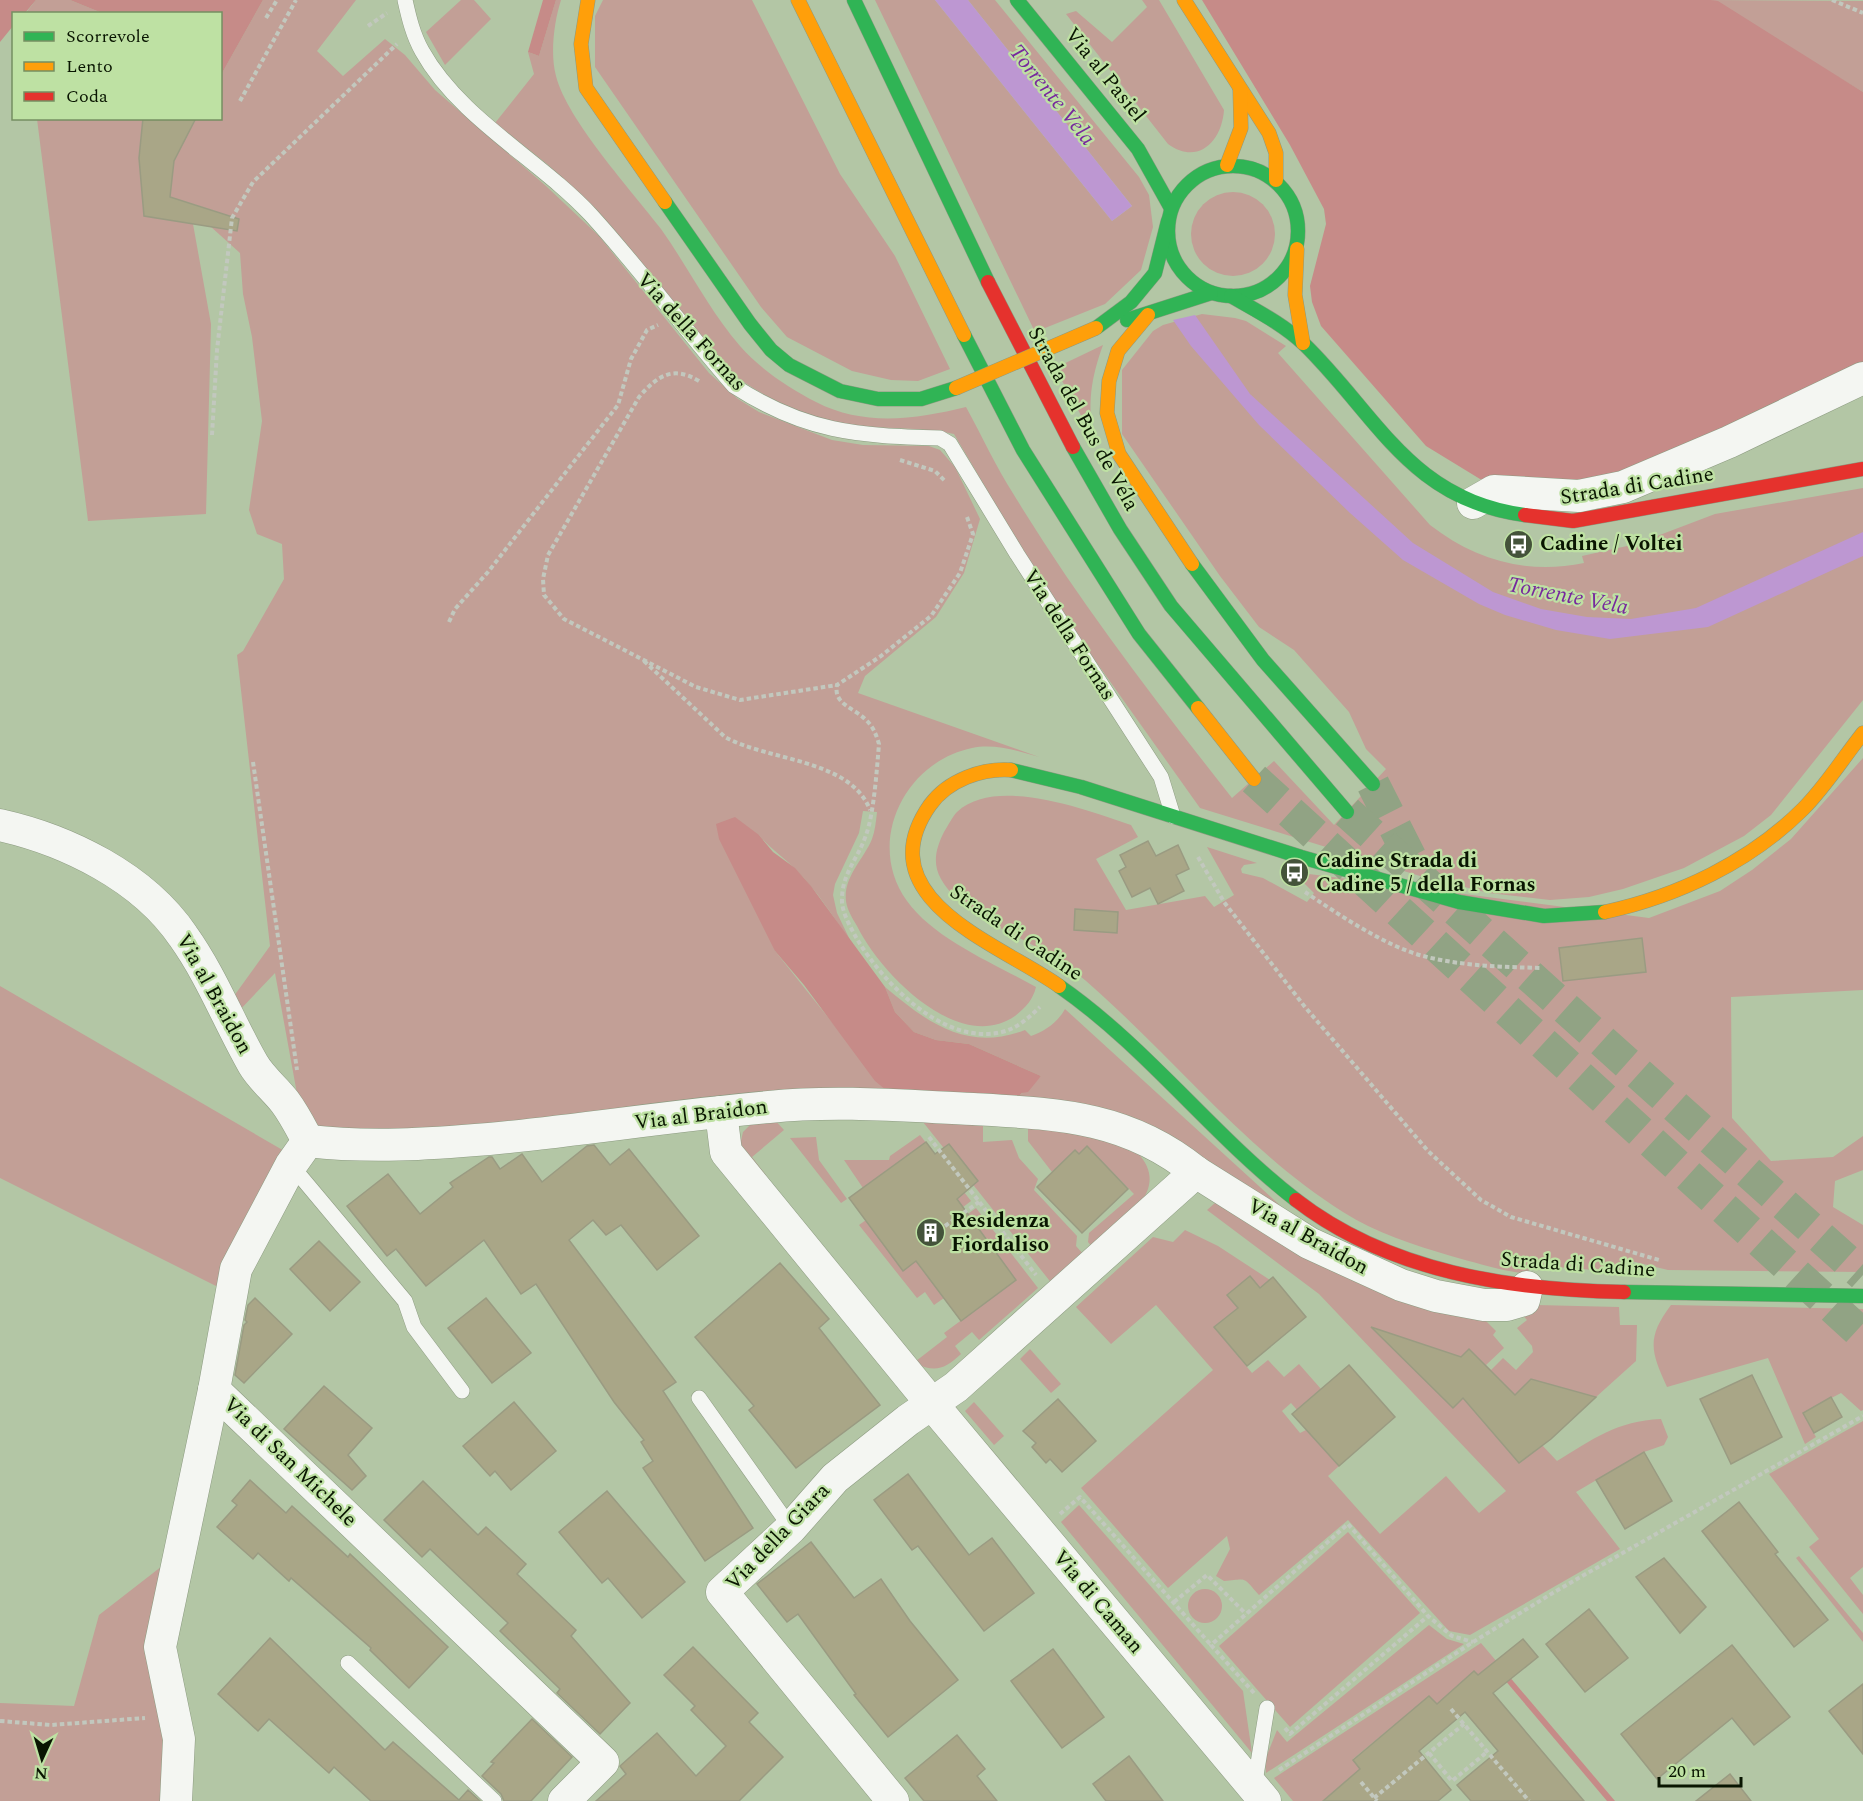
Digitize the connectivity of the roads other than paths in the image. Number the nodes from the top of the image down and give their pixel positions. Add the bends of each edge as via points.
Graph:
1 (405, 0) edge
2 (588, 0) edge
3 (798, 0) edge
4 (854, 0) edge
5 (1017, 0) edge
6 (1184, 0) edge
7 (1240, 89) junction
8 (1138, 149) junction
9 (1164, 162) dead end
10 (1227, 165) junction
11 (1183, 169) dead end
12 (1203, 172) junction
13 (1276, 180) junction
14 (881, 200) dead end
15 (1169, 215) junction
16 (1297, 247) junction
17 (921, 250) junction
18 (1211, 293) junction
19 (1231, 296) junction
20 (1148, 315) junction
21 (1096, 328) junction
22 (1303, 343) junction
23 (1863, 378) edge
24 (1863, 469) edge
25 (1473, 503) junction
26 (1863, 733) edge
27 (1254, 779) tunnel mouth
28 (1373, 783) tunnel mouth
29 (1347, 812) tunnel mouth
30 (1173, 816) junction
31 (0, 825) edge
32 (721, 1112) junction
33 (1094, 1122) junction
34 (300, 1153) junction
35 (1196, 1172) junction
36 (1172, 1194) junction
37 (1527, 1287) junction
38 (1863, 1296) edge
39 (214, 1390) junction
40 (462, 1391) dead end
41 (699, 1398) dead end
42 (932, 1404) junction
43 (791, 1528) junction
44 (348, 1663) dead end
45 (1267, 1708) road end
46 (1265, 1787) edge
47 (176, 1801) edge
48 (494, 1801) edge
49 (564, 1801) edge
50 (893, 1801) edge

1 - 30 lane, Via della Fornas via 423,54 449,88 484,122 554,178 591,216 734,386 761,403 816,426 849,434 940,438 950,444 1161,777
2 - 21 main road, bridge via 580,31 580,60 586,88 773,353 812,378 848,394 917,400 956,388
3 - 17 main road
4 - 29 main road, Strada del Bus de Véla via 969,248 1108,512 1168,603
5 - 8 main road, Via al Pasiel
6 - 7 main road
7 - 10 main road via 1243,126
7 - 13 main road via 1269,133 1276,153
8 - 9 main road, Via al Pasiel
8 - 15 main road, Via al Pasiel
10 - 12 main road
10 - 13 main road via 1244,166
11 - 12 main road
12 - 15 main road via 1173,200
13 - 16 main road via 1294,206
14 - 17 main road
15 - 18 main road via 1167,237 1181,272
15 - 21 main road via 1155,273 1131,302
16 - 19 main road via 1281,276 1267,288
16 - 22 main road via 1295,295
17 - 27 main road via 1023,450 1139,633
18 - 19 main road
18 - 20 main road
19 - 22 main road, Strada di Cadine
20 - 21 main road
20 - 28 main road via 1118,351 1109,381 1107,413 1119,454 1202,579 1263,660
22 - 25 main road, Strada di Cadine via 1388,442 1427,475
23 - 25 street via 1623,487 1579,496 1494,490
24 - 25 main road, Strada di Cadine via 1573,521 1496,512
26 - 30 main road, Strada di Cadine via 1797,815 1751,851 1696,882 1600,913 1545,916 1462,904
30 - 37 main road, Strada di Cadine via 1044,778 986,771 959,779 926,808 916,829 912,857 918,879 931,900 951,918 1061,987 1126,1041 1246,1157 1300,1203 1364,1240 1428,1268
31 - 34 street, Via al Braidon via 51,841 100,864 148,897 168,917 195,954 255,1067 285,1102
32 - 33 street, Via al Braidon via 772,1106 894,1105 1040,1113
32 - 34 street, Via al Braidon via 418,1145 336,1145
32 - 42 street via 726,1152
33 - 35 street, Via al Braidon via 1134,1133 1178,1157
33 - 36 street, Via al Braidon via 1137,1142 1149,1154
34 - 39 street via 236,1269
34 - 40 lane via 405,1301 414,1327
35 - 36 street, Via della Giara
35 - 37 street, Via al Braidon via 1310,1243 1401,1285 1466,1302 1499,1306 1524,1300
36 - 42 street, Via della Giara
37 - 38 main road, Strada di Cadine
39 - 47 street, Via di San Michele via 160,1647 179,1739
39 - 49 street, Via di San Michele via 603,1761
41 - 43 lane
42 - 43 street, Via della Giara via 835,1478
42 - 46 street, Via di Caman via 1039,1532
43 - 50 street, Via della Giara via 722,1592
44 - 48 lane
45 - 46 lane

